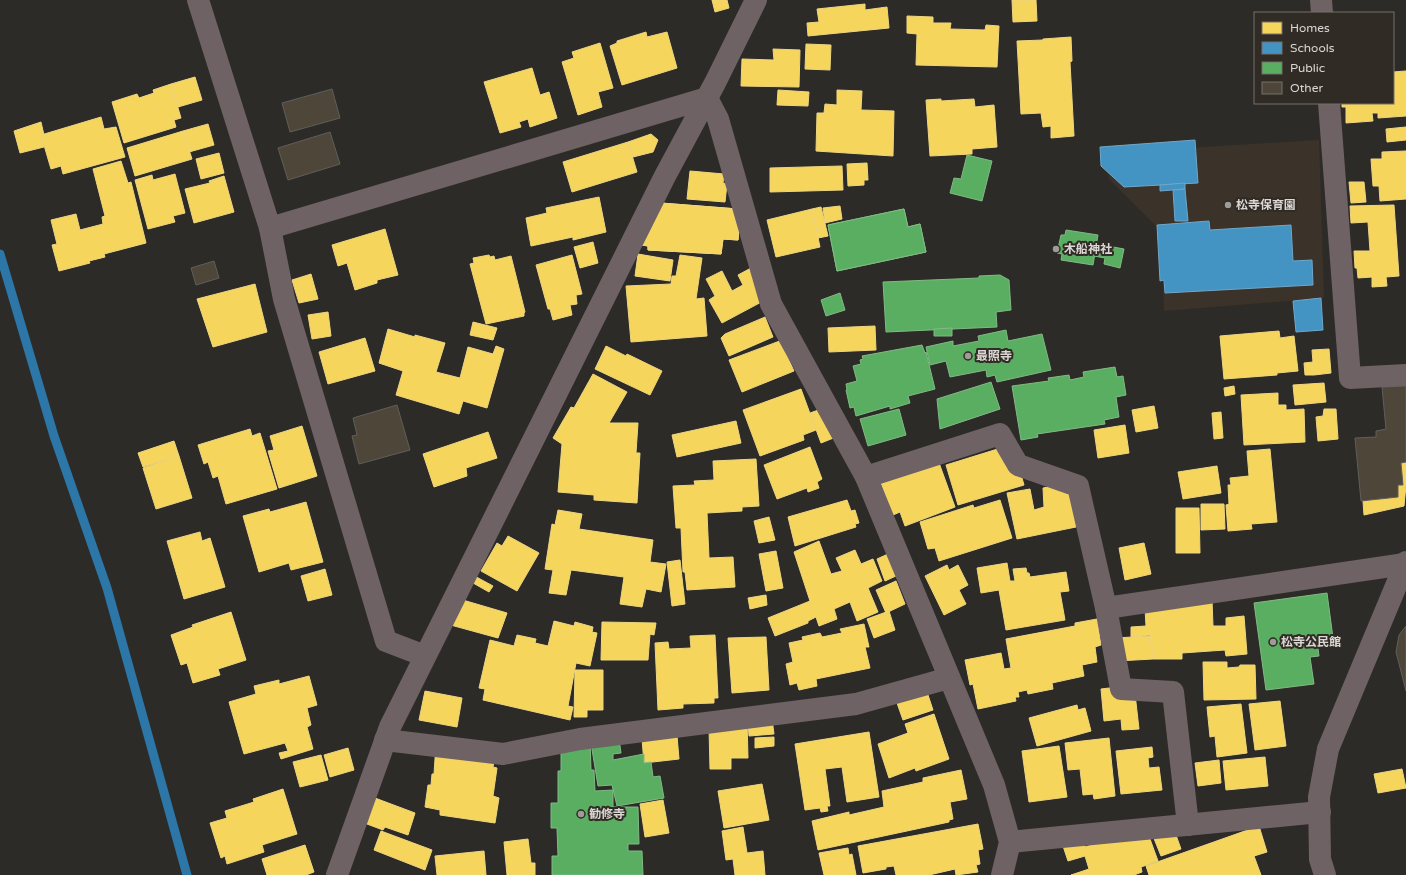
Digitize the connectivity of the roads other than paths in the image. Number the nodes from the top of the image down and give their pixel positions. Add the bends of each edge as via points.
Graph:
1 (198, 0) edge
2 (756, 0) edge
3 (1322, 0) edge
4 (1322, 12) edge
5 (707, 98) junction
6 (1329, 104) edge
7 (270, 228) junction
8 (1406, 375) edge
9 (866, 476) junction
10 (1406, 563) edge
11 (1106, 608) junction
12 (425, 656) junction
13 (949, 678) junction
14 (386, 740) junction
15 (1320, 812) junction
16 (1188, 825) junction
17 (1010, 842) junction
18 (337, 875) edge
19 (992, 875) edge
20 (1002, 875) edge
21 (1325, 875) edge

1 - 7 street
2 - 5 street
3 - 4 street
5 - 7 street
5 - 9 street via 718,119 771,304
5 - 12 street via 665,176
6 - 8 street via 1350,378
7 - 12 street via 284,299 386,642
9 - 11 street via 1000,434 1018,465 1078,486
9 - 13 street
10 - 11 street
10 - 15 street via 1328,749 1319,797
11 - 16 street via 1121,689 1173,692
12 - 14 street
13 - 14 street via 856,704 580,739 502,754
13 - 17 street via 994,785
14 - 18 street
15 - 16 street
15 - 21 street via 1320,859
16 - 17 street
17 - 19 street
17 - 20 street

